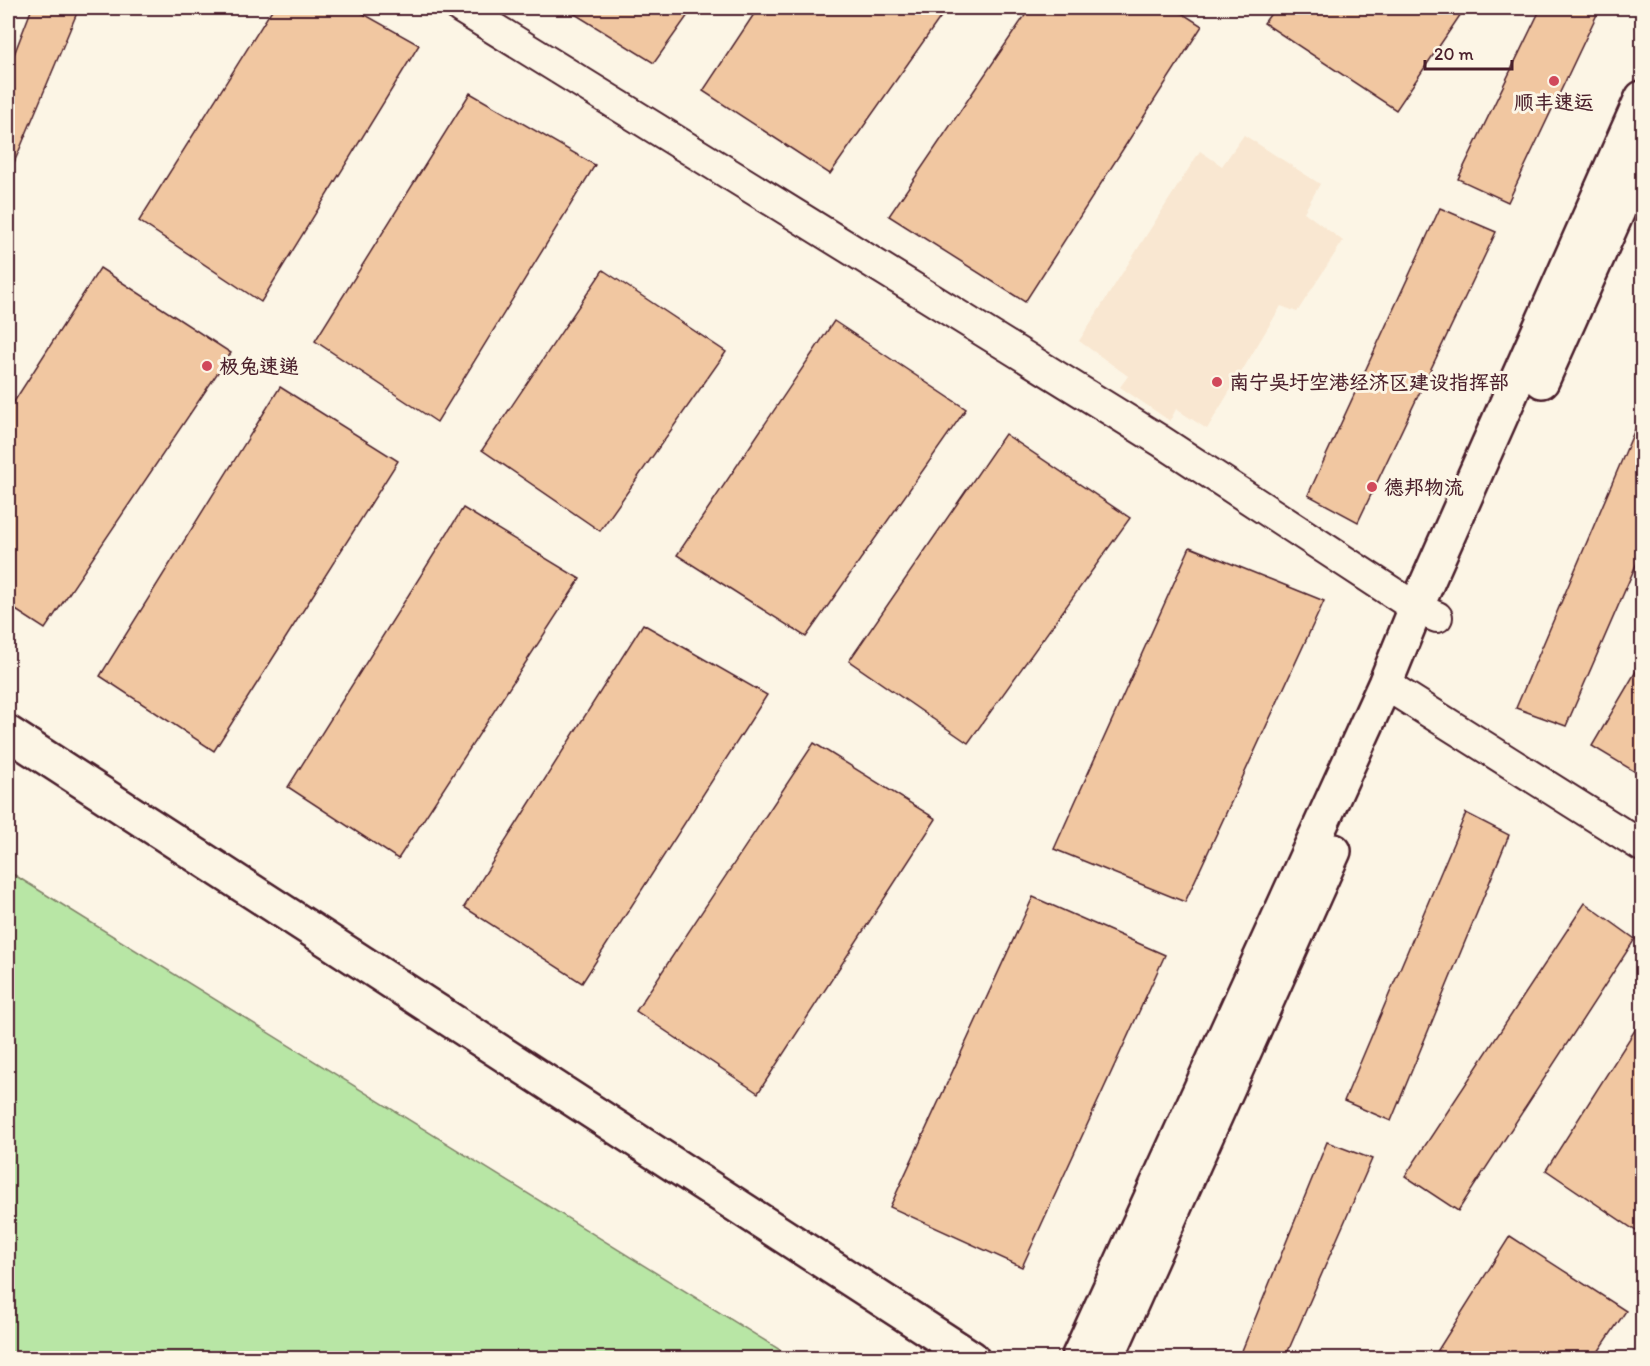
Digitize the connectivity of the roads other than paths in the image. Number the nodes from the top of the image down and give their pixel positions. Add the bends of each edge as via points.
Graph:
1 (461, 8) edge
2 (1642, 98) edge
3 (1642, 157) edge
4 (1427, 613) junction
5 (1394, 690) junction
6 (8, 733) edge
7 (1642, 846) edge
8 (972, 1359) edge
9 (1078, 1359) edge
10 (1107, 1359) edge

1 - 4 street via 1161,441
2 - 4 street
3 - 4 street
4 - 5 street
5 - 7 street
5 - 9 street
5 - 10 street
6 - 8 street

